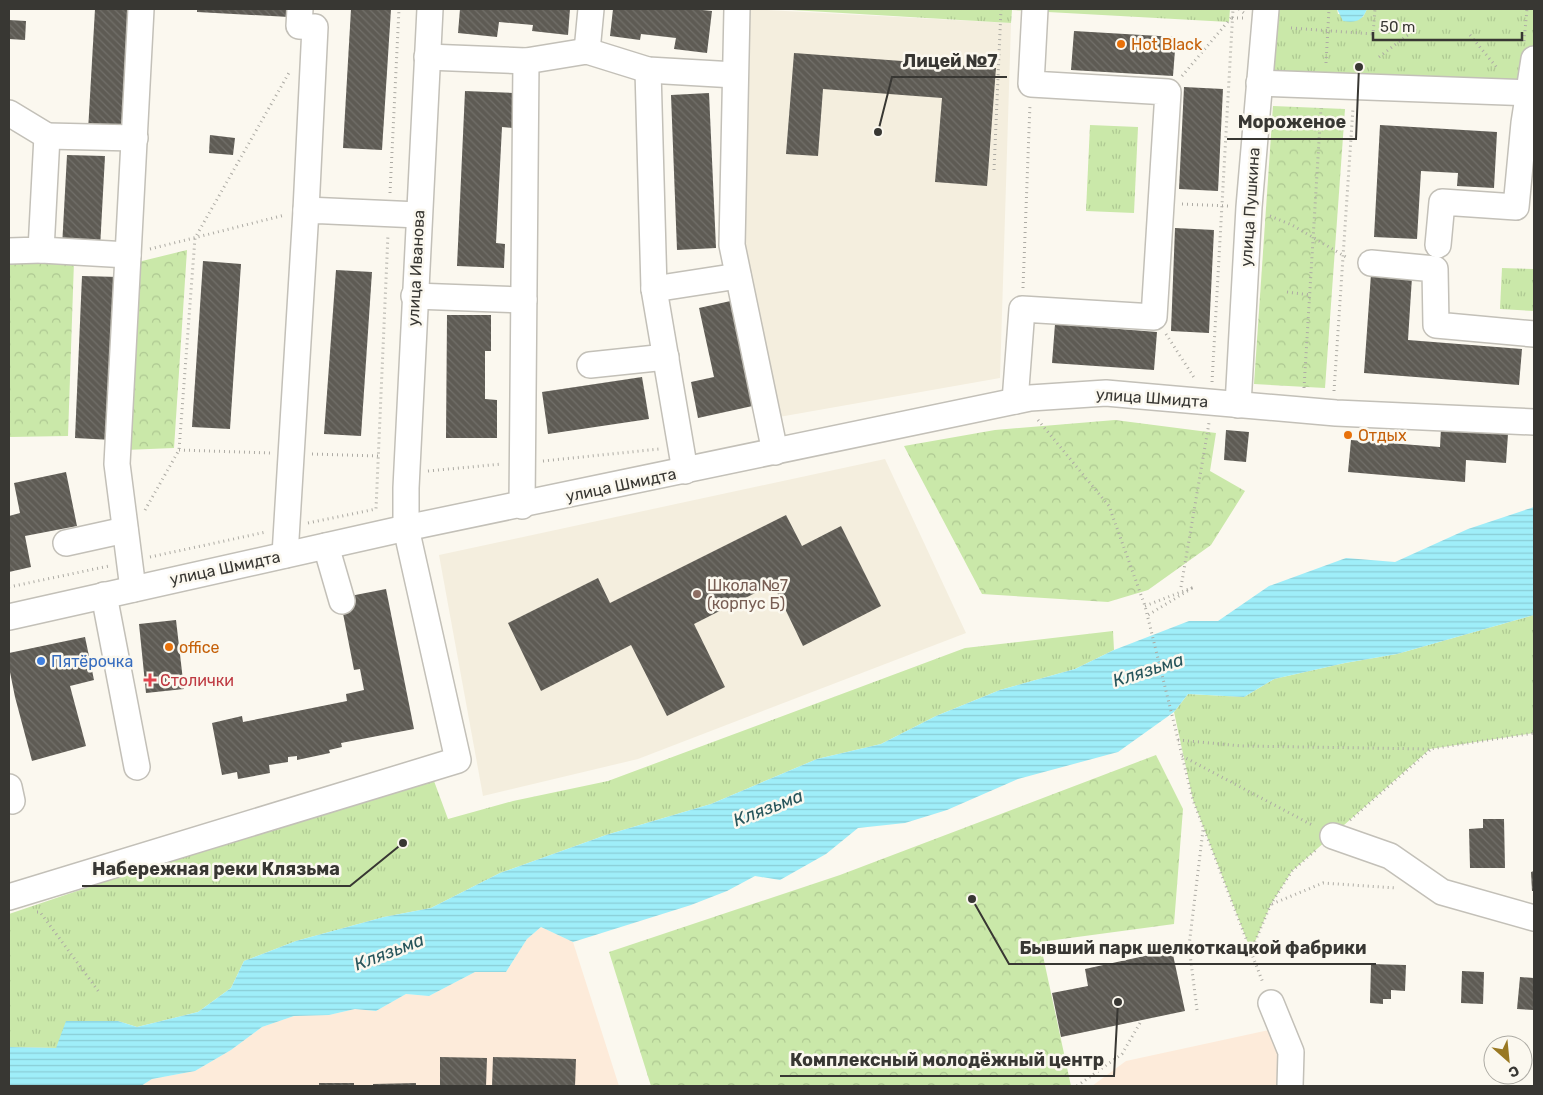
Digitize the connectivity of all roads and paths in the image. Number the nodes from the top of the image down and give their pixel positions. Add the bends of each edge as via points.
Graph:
1 (142, 9) edge
2 (300, 9) edge
3 (430, 9) edge
4 (591, 9) edge
5 (738, 9) edge
6 (1001, 9) edge
7 (1034, 9) edge
8 (1233, 9) edge
9 (1266, 9) edge
10 (1329, 9) edge
11 (1375, 9) edge
12 (1232, 18) junction
13 (1291, 28) dead end
14 (1328, 30) junction
15 (1413, 31) dead end
16 (1470, 34) dead end
17 (587, 51) junction
18 (427, 57) junction
19 (1379, 57) dead end
20 (1534, 59) edge
21 (526, 61) junction
22 (291, 69) dead end
23 (648, 70) junction
24 (1325, 72) dead end
25 (735, 75) junction
26 (1502, 75) dead end
27 (1259, 83) junction
28 (1031, 84) junction
29 (1168, 92) junction
30 (1531, 93) edge
31 (1322, 100) dead end
32 (1353, 103) dead end
33 (9, 113) edge
34 (47, 136) junction
35 (134, 138) junction
36 (994, 170) dead end
37 (1525, 207) edge
38 (306, 210) junction
39 (419, 215) junction
40 (195, 238) junction
41 (1438, 245) dead end
42 (41, 250) junction
43 (9, 251) edge
44 (128, 255) junction
45 (1371, 263) dead end
46 (738, 276) junction
47 (654, 289) junction
48 (1287, 292) dead end
49 (1310, 295) junction
50 (414, 296) junction
51 (524, 300) junction
52 (1022, 309) junction
53 (1154, 317) junction
54 (1534, 334) edge
55 (666, 357) junction
56 (590, 364) dead end
57 (1196, 381) dead end
58 (1303, 398) dead end
59 (1334, 398) dead end
60 (1015, 401) junction
61 (1210, 402) junction
62 (1238, 405) junction
63 (1037, 419) dead end
64 (1534, 422) edge
65 (775, 452) junction
66 (685, 471) junction
67 (522, 506) junction
68 (406, 528) junction
69 (126, 536) junction
70 (66, 543) dead end
71 (326, 546) junction
72 (285, 555) junction
73 (1181, 587) dead end
74 (133, 589) junction
75 (104, 596) junction
76 (342, 601) dead end
77 (1145, 606) junction
78 (1148, 616) junction
79 (9, 617) edge
80 (1534, 732) edge
81 (1178, 740) junction
82 (1182, 756) junction
83 (137, 767) dead end
84 (1203, 829) junction
85 (1333, 836) joint
86 (1402, 889) dead end
87 (9, 897) edge
88 (1272, 904) dead end
89 (32, 912) dead end
90 (1534, 918) edge
91 (99, 992) dead end
92 (1271, 1003) joint
93 (1198, 1010) dead end
94 (1140, 1023) dead end
95 (1078, 1086) edge
96 (1290, 1086) edge

1 - 35 street
2 - 38 street via 299,26 315,27
3 - 18 street, улица Иванова
4 - 17 street
5 - 25 street
6 - 36 path
7 - 28 street
8 - 12 path
9 - 27 street, улица Пушкина
10 - 14 path
11 - 14 path via 1373,34
12 - 29 path
12 - 61 path
13 - 14 path
14 - 24 path
15 - 19 path
16 - 26 path
17 - 21 street
17 - 23 street
18 - 21 street
18 - 39 street, улица Иванова
20 - 30 street
21 - 51 street
22 - 40 path
23 - 25 street
23 - 47 street
25 - 46 street via 732,245
27 - 30 street
27 - 62 street, улица Пушкина
28 - 29 street
28 - 52 path
29 - 53 street
30 - 37 street
31 - 49 path
32 - 59 path
33 - 34 street
34 - 35 street
34 - 42 street
35 - 44 street
37 - 41 street via 1442,202
38 - 39 street
38 - 40 path
38 - 72 street
39 - 50 street, улица Иванова
40 - 44 path
40 - 69 path via 179,450
42 - 43 street
42 - 44 street
44 - 69 street via 116,464
45 - 54 street via 1435,269 1436,325
46 - 47 street
46 - 65 street
47 - 55 street
48 - 49 path
49 - 58 path
50 - 51 street
50 - 68 street, улица Иванова
51 - 67 street
52 - 53 street
52 - 60 street
53 - 57 path
55 - 56 street
55 - 66 street
60 - 61 street, улица Шмидта via 1106,393
60 - 65 street, улица Шмидта
61 - 62 street, улица Шмидта
61 - 73 path
62 - 64 street, улица Шмидта
63 - 77 path via 1109,506
65 - 66 street, улица Шмидта
66 - 67 street, улица Шмидта
67 - 68 street, улица Шмидта
68 - 71 street, улица Шмидта
68 - 87 street, улица Иванова via 458,760
69 - 70 street
69 - 74 street
71 - 72 street, улица Шмидта
71 - 76 street
72 - 74 street, улица Шмидта
74 - 75 street, улица Шмидта
75 - 79 street, улица Шмидта
75 - 83 street
77 - 78 path
77 - 78 path via 1194,587
78 - 81 path
80 - 81 path via 1430,749 1242,746
81 - 82 path
82 - 84 path
82 - 85 path
84 - 92 path
84 - 93 path via 1188,946
85 - 90 street via 1390,856 1442,892
86 - 88 path via 1323,883
89 - 91 path via 40,912
92 - 96 street via 1291,1052
94 - 95 path via 1122,1054

